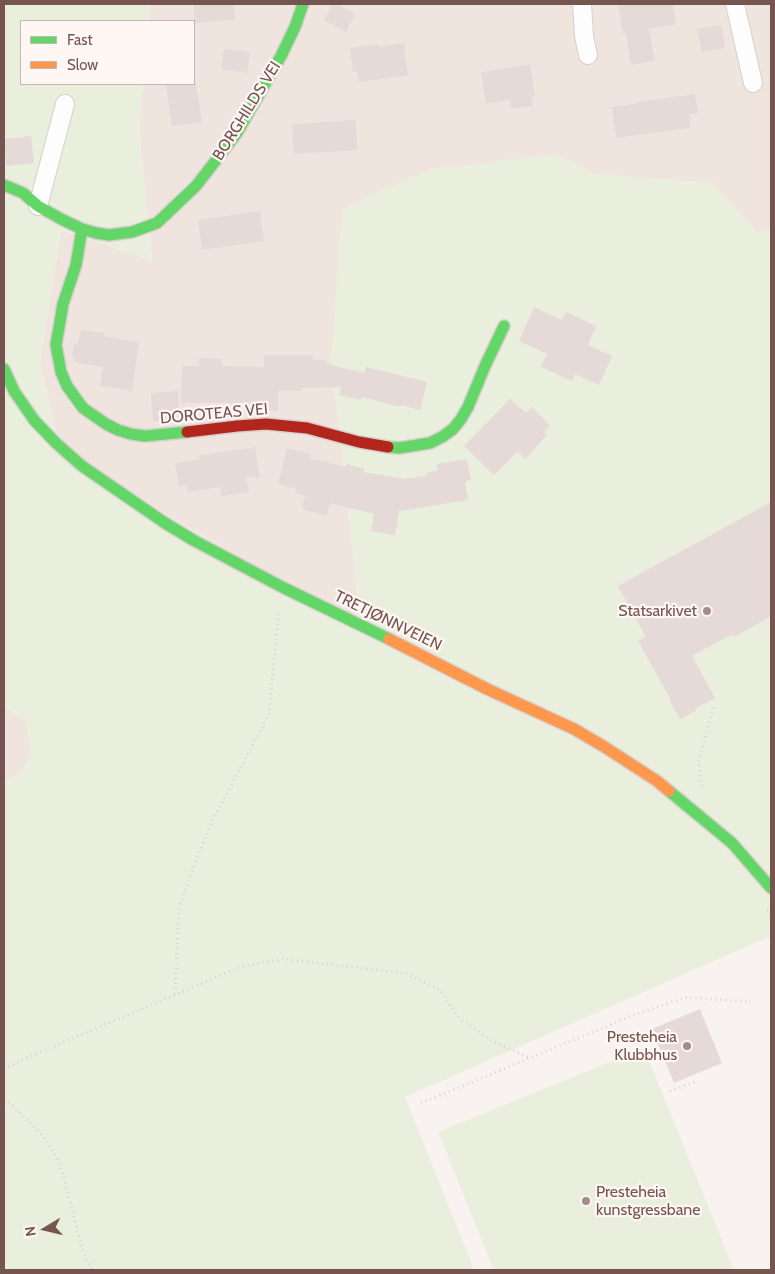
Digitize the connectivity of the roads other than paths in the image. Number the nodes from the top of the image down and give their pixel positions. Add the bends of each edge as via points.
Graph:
1 (303, 4) edge
2 (582, 4) edge
3 (735, 4) edge
4 (588, 55) dead end
5 (753, 83) dead end
6 (65, 104) dead end
7 (4, 185) edge
8 (38, 206) junction
9 (82, 229) junction
10 (504, 326) dead end
11 (4, 369) edge
12 (771, 888) edge

1 - 9 street, BORGHILDS VEI via 267,82 236,133 196,186 157,223 109,236
2 - 4 street
3 - 5 street
6 - 8 street
7 - 8 street, BORGHILDS VEI
8 - 9 street, BORGHILDS VEI
9 - 10 street, DOROTEAS VEI via 58,331 56,346 61,372 83,408 106,424 131,434 167,435 266,424 307,428 385,447 430,443 442,438 461,419
11 - 12 street, TRETJØNNVEIEN via 14,391 34,420 56,443 82,466 157,518 284,588 603,746 658,781 702,817 732,843

